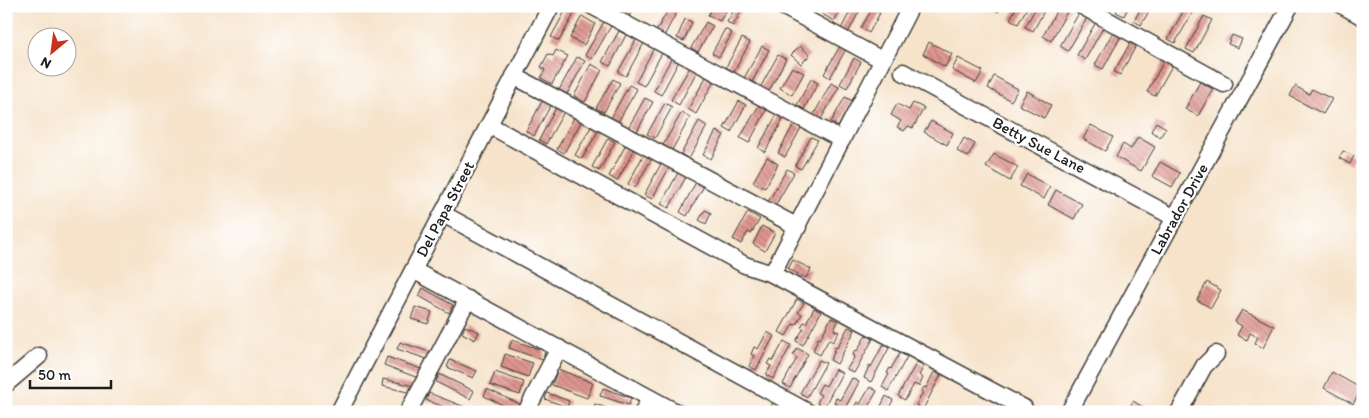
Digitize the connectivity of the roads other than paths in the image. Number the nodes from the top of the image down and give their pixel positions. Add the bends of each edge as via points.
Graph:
1 (551, 6) edge
2 (592, 6) edge
3 (782, 6) edge
4 (911, 6) edge
5 (1082, 6) edge
6 (1290, 6) edge
7 (1343, 6) edge
8 (1363, 17) edge
9 (882, 60) junction
10 (903, 72) dead end
11 (514, 76) junction
12 (1224, 84) dead end
13 (489, 125) junction
14 (842, 140) junction
15 (443, 214) junction
16 (1174, 218) junction
17 (798, 227) junction
18 (413, 270) junction
19 (772, 274) junction
20 (468, 299) junction
21 (559, 348) junction
22 (1216, 354) dead end
23 (39, 356) dead end
24 (6, 384) edge
25 (646, 405) edge
26 (338, 412) edge
27 (408, 412) edge
28 (526, 412) edge
29 (676, 412) edge
30 (808, 412) edge
31 (1025, 412) edge
32 (1069, 412) edge
33 (1179, 412) edge

1 - 11 street, Del Papa Street
2 - 14 street
3 - 9 street
4 - 9 street
5 - 12 street
6 - 16 street, Labrador Drive
7 - 8 street
9 - 14 street
10 - 16 street, Betty Sue Lane
11 - 13 street, Del Papa Street
11 - 17 street
13 - 15 street, Del Papa Street
13 - 19 street via 745,265
14 - 17 street
15 - 18 street, Del Papa Street
15 - 30 street
16 - 32 street, Labrador Drive
17 - 19 street
18 - 20 street
18 - 26 street, Del Papa Street
19 - 31 street via 1024,408
20 - 21 street
20 - 27 street
21 - 25 street
21 - 28 street
22 - 33 street via 1204,366
23 - 24 street
25 - 29 street

